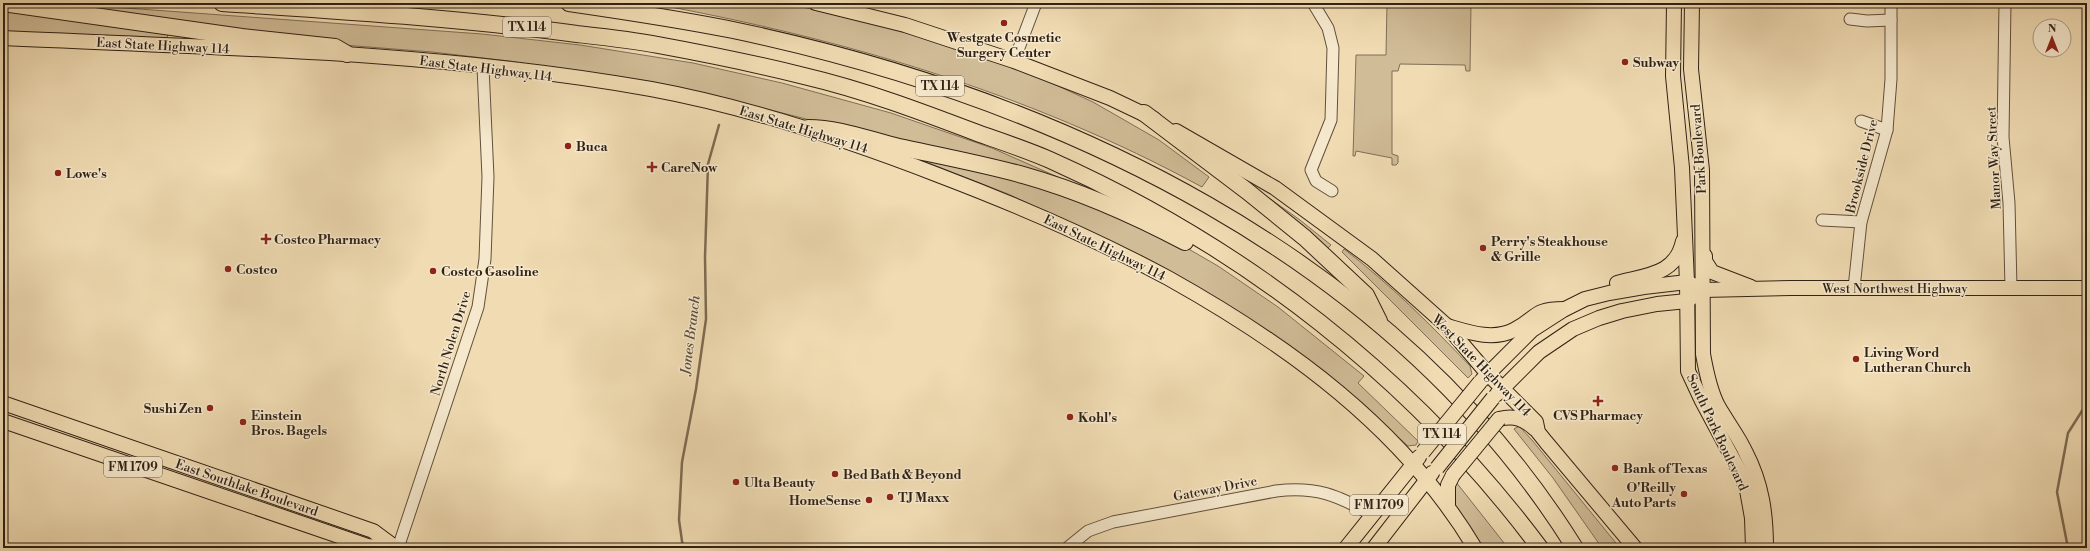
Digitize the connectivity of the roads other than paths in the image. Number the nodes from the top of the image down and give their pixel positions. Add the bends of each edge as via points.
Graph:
1 (3, 3) edge
2 (222, 3) edge
3 (569, 3) edge
4 (816, 3) edge
5 (1036, 3) edge
6 (1312, 3) edge
7 (1674, 3) edge
8 (1692, 3) edge
9 (1891, 3) edge
10 (2005, 3) edge
11 (1850, 19) dead end
12 (1891, 20) junction
13 (3, 38) edge
14 (347, 54) junction
15 (1014, 61) junction
16 (483, 67) junction
17 (1692, 74) junction
18 (1673, 76) junction
19 (1144, 113) junction
20 (1861, 121) dead end
21 (808, 128) junction
22 (1887, 130) junction
23 (1332, 191) dead end
24 (1822, 220) dead end
25 (1861, 222) junction
26 (1685, 234) junction
27 (1702, 234) junction
28 (1854, 288) junction
29 (2011, 288) junction
30 (2087, 288) edge
31 (1755, 289) junction
32 (1687, 292) junction
33 (1703, 293) junction
34 (1586, 299) junction
35 (1566, 308) junction
36 (1316, 319) junction
37 (1382, 326) junction
38 (1447, 326) junction
39 (1483, 378) junction
40 (1503, 388) junction
41 (3, 403) edge
42 (1713, 409) junction
43 (8, 423) edge
44 (1538, 432) junction
45 (105, 439) junction
46 (1413, 462) junction
47 (1427, 479) junction
48 (1448, 506) junction
49 (1372, 514) junction
50 (1760, 541) edge
51 (386, 548) edge
52 (397, 548) edge
53 (1067, 548) edge
54 (1346, 548) edge
55 (1374, 548) edge
56 (1476, 548) edge
57 (1540, 548) edge
58 (1575, 548) edge
59 (1634, 548) edge

1 - 14 highway via 242,37 335,46
2 - 36 highway, TX 114 via 497,23 655,44 806,76 914,108 1048,159 1157,213 1271,285
3 - 37 highway, TX 114 via 684,20 737,31 894,72 1033,121 1108,152 1209,206 1322,278
4 - 15 main road via 905,25
5 - 15 street
6 - 23 street via 1328,28 1333,48 1331,120 1311,170 1316,181
7 - 18 main road, Park Boulevard
8 - 17 main road, Park Boulevard
9 - 12 street, Brookside Drive
10 - 29 street, Manor Way Street via 2003,137 2009,203
11 - 12 street
12 - 22 street, Brookside Drive via 1891,79
13 - 14 main road, East State Highway 114
14 - 16 main road, East State Highway 114
15 - 19 main road
16 - 21 main road, East State Highway 114 via 651,89 725,105
16 - 52 street, North Nolen Drive via 488,177 485,259 478,307
17 - 18 main road
17 - 27 main road, Park Boulevard via 1702,170
18 - 26 main road, Park Boulevard via 1682,168
19 - 37 highway via 1305,238 1366,295
19 - 38 main road, West State Highway 114 via 1275,188 1354,245
20 - 22 street
21 - 36 highway via 827,128 897,147 984,165 1081,195 1145,220 1202,251 1298,314
21 - 46 main road, East State Highway 114 via 1048,218 1164,276 1222,309 1313,371 1352,402
22 - 25 street, Brookside Drive
24 - 25 street
25 - 28 street, Brookside Drive
26 - 32 main road, Park Boulevard
26 - 34 main road via 1677,256 1664,271 1605,286
27 - 31 main road via 1705,261 1709,269
27 - 33 main road, Park Boulevard
28 - 29 main road, West Northwest Highway
28 - 31 main road, West Northwest Highway
29 - 30 main road, West Northwest Highway
31 - 33 main road, West Northwest Highway
32 - 33 main road, West Northwest Highway
32 - 34 main road via 1644,286
32 - 40 main road via 1657,304 1599,318 1573,330 1539,352
32 - 42 main road, South Park Boulevard via 1688,371
33 - 42 main road, South Park Boulevard via 1703,354
34 - 35 main road
35 - 38 main road via 1543,310 1514,330 1496,335 1481,335
35 - 39 main road via 1532,330
36 - 57 highway, TX 114 via 1387,378 1422,412 1488,482
37 - 58 highway, TX 114 via 1444,383 1522,470
38 - 39 main road, West State Highway 114
39 - 40 main road, West State Highway 114
39 - 46 main road, FM 1709, bridge
40 - 44 main road, West State Highway 114 via 1536,422
40 - 47 main road, FM 1709, bridge
41 - 45 main road, East Southlake Boulevard / FM 1709
42 - 50 main road, South Park Boulevard via 1748,474 1747,490
43 - 45 main road via 33,419 84,437
43 - 51 main road, East Southlake Boulevard / FM 1709 via 368,546
44 - 48 main road, bridge via 1525,420 1506,417 1499,419 1452,475 1448,485
44 - 59 main road, West State Highway 114
45 - 52 main road, East Southlake Boulevard / FM 1709 via 373,531
46 - 47 main road, East State Highway 114
46 - 49 main road, FM 1709
47 - 48 main road, East State Highway 114
47 - 55 main road, FM 1709
48 - 56 main road, East State Highway 114
49 - 53 street, Gateway Drive via 1333,494 1303,489 1276,490 1113,522 1088,531
49 - 54 main road, FM 1709

